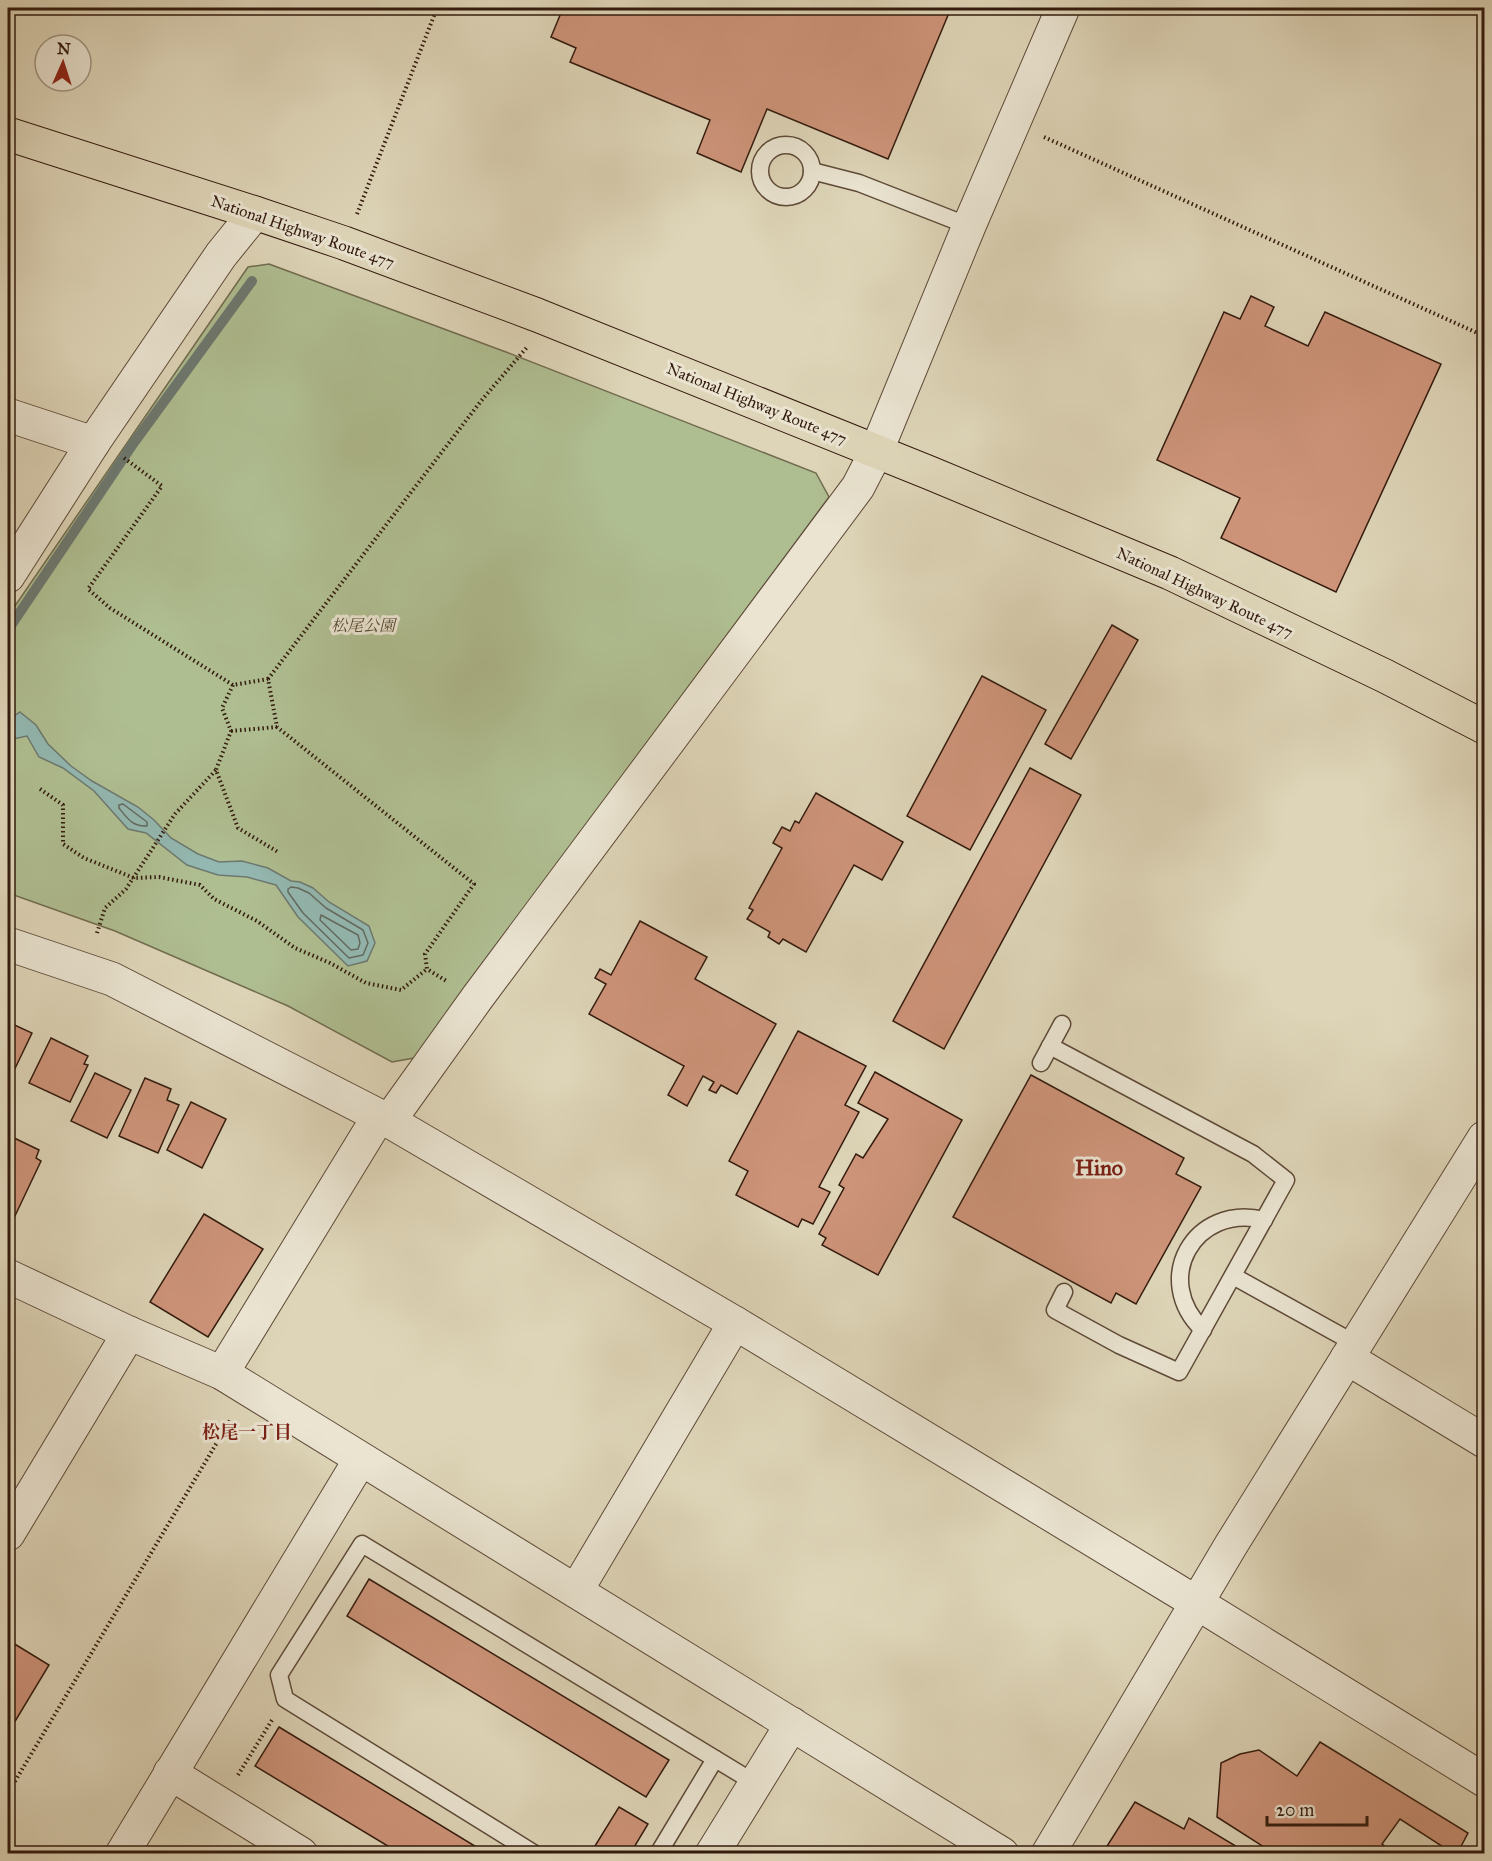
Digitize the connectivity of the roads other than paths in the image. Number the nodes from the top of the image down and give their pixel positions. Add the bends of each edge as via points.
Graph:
1 (1063, 8) edge
2 (8, 134) edge
3 (812, 171) dead end
4 (255, 213) junction
5 (969, 225) junction
6 (8, 415) edge
7 (105, 448) junction
8 (876, 452) junction
9 (8, 576) edge
10 (1485, 727) edge
11 (8, 944) edge
12 (1062, 1024) dead end
13 (1050, 1046) junction
14 (1041, 1063) dead end
15 (384, 1118) junction
16 (1485, 1138) edge
17 (1264, 1220) junction
18 (8, 1276) edge
19 (1233, 1276) junction
20 (1064, 1292) dead end
21 (735, 1323) junction
22 (1203, 1330) junction
23 (129, 1333) junction
24 (1352, 1351) junction
25 (222, 1373) junction
26 (1485, 1441) edge
27 (360, 1460) junction
28 (8, 1534) edge
29 (576, 1591) junction
30 (1197, 1604) junction
31 (792, 1724) junction
32 (715, 1759) junction
33 (171, 1773) junction
34 (1485, 1780) edge
35 (755, 1783) junction
36 (122, 1854) edge
37 (301, 1854) edge
38 (534, 1854) edge
39 (658, 1854) edge
40 (712, 1854) edge
41 (1002, 1854) edge
42 (1048, 1854) edge

1 - 5 street
2 - 4 highway, National Highway Route 477
3 - 5 lane via 859,183
4 - 7 street via 221,255
4 - 8 highway, National Highway Route 477 via 537,315
5 - 8 street
6 - 7 street
7 - 9 street
8 - 10 highway, National Highway Route 477 via 1170,573
8 - 15 street via 858,487
11 - 15 street via 112,979
12 - 13 lane
13 - 14 lane
13 - 17 lane via 1253,1154 1286,1180
15 - 21 street
15 - 25 street
16 - 24 street
17 - 19 lane
17 - 22 lane via 1226,1219 1204,1231 1188,1250 1182,1262 1180,1287 1187,1311
18 - 23 street
19 - 22 lane
19 - 24 lane
20 - 22 lane via 1055,1310 1179,1372
21 - 29 street
21 - 30 street
23 - 25 street
23 - 28 street
24 - 26 street
24 - 30 street
25 - 27 street
27 - 29 street
27 - 33 street
29 - 31 street
30 - 34 street
30 - 42 street
31 - 35 street
31 - 41 street
32 - 35 lane
32 - 38 lane via 362,1544 279,1675 285,1699
32 - 39 lane
33 - 36 street
33 - 37 street
35 - 40 street

